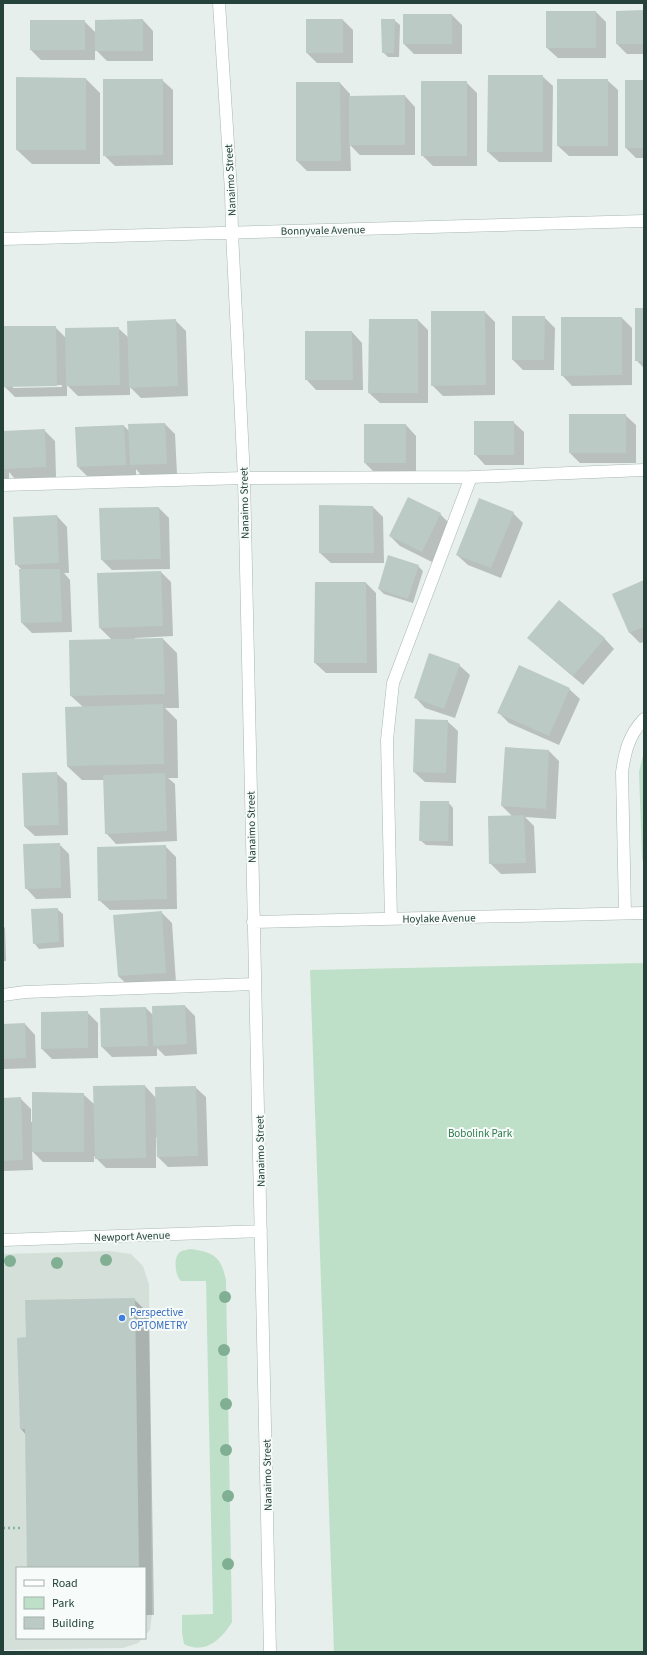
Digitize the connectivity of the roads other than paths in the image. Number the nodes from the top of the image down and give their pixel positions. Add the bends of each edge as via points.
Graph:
1 (219, 3) edge
2 (644, 221) edge
3 (232, 232) junction
4 (3, 239) edge
5 (644, 470) edge
6 (471, 477) junction
7 (244, 478) junction
8 (3, 485) edge
9 (644, 719) edge
10 (625, 913) junction
11 (644, 913) edge
12 (391, 919) junction
13 (253, 922) junction
14 (255, 984) junction
15 (3, 995) edge
16 (261, 1231) junction
17 (3, 1240) edge
18 (270, 1652) edge

1 - 3 street, Nanaimo Street
2 - 3 street, Bonnyvale Avenue
3 - 4 street, Bonnyvale Avenue
3 - 7 street, Nanaimo Street
5 - 6 street
6 - 7 street
6 - 12 street via 393,683 387,740
7 - 8 street
7 - 13 street, Nanaimo Street
9 - 10 street via 634,730 625,752 622,772
10 - 11 street, Hoylake Avenue
10 - 12 street, Hoylake Avenue
12 - 13 street, Hoylake Avenue
13 - 14 street, Nanaimo Street
14 - 15 street via 25,992
14 - 16 street, Nanaimo Street
16 - 17 street, Newport Avenue
16 - 18 street, Nanaimo Street

